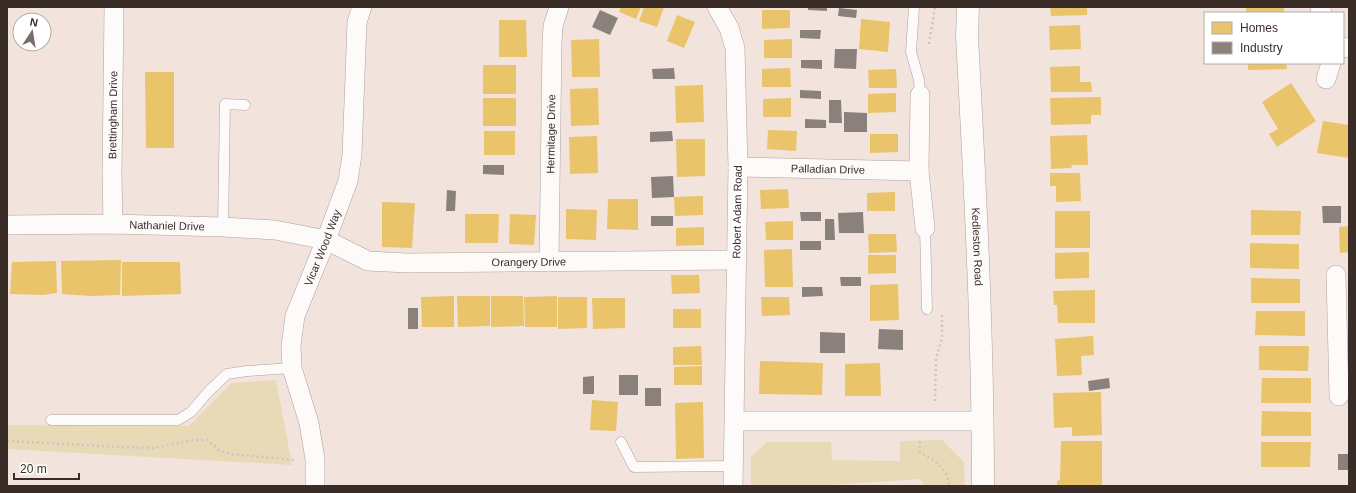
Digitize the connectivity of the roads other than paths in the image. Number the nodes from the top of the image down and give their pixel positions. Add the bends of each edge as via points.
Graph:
1 (114, 7) edge
2 (362, 7) edge
3 (559, 7) edge
4 (717, 7) edge
5 (914, 7) edge
6 (968, 7) edge
7 (920, 94) joint
8 (246, 104) dead end
9 (738, 167) junction
10 (919, 172) junction
11 (113, 224) junction
12 (7, 225) edge
13 (223, 227) junction
14 (925, 228) joint
15 (326, 240) junction
16 (736, 260) junction
17 (549, 262) junction
18 (1336, 275) dead end
19 (928, 309) dead end
20 (1343, 316) edge
21 (292, 368) junction
22 (1339, 396) dead end
23 (51, 420) dead end
24 (735, 421) junction
25 (983, 421) junction
26 (621, 442) dead end
27 (734, 466) junction
28 (315, 486) edge
29 (733, 486) edge
30 (983, 486) edge

1 - 11 street, Brettingham Drive
2 - 15 street, Vicar Wood Way via 357,22 352,155 348,181
3 - 17 street, Hermitage Drive via 553,26 552,43
4 - 9 street, Robert Adam Road via 729,28 735,48
5 - 7 lane via 911,52
6 - 25 street, Kedleston Road via 967,36 979,264
7 - 10 street
8 - 13 lane via 225,104
9 - 10 street, Palladian Drive
9 - 16 street, Robert Adam Road
10 - 14 street
11 - 12 street, Nathaniel Drive
11 - 13 street, Nathaniel Drive
13 - 15 street, Nathaniel Drive via 275,230
14 - 19 lane
15 - 17 street, Orangery Drive via 368,261
15 - 21 street, Vicar Wood Way via 295,316 291,346
16 - 17 street, Orangery Drive
16 - 24 street, Robert Adam Road
18 - 20 street
20 - 22 street
21 - 23 lane via 227,374 191,412 178,420
21 - 28 street, Vicar Wood Way via 309,423 315,459
24 - 25 street
24 - 27 street, Robert Adam Road
25 - 30 street, Kedleston Road
26 - 27 lane via 634,467
27 - 29 street, Robert Adam Road

